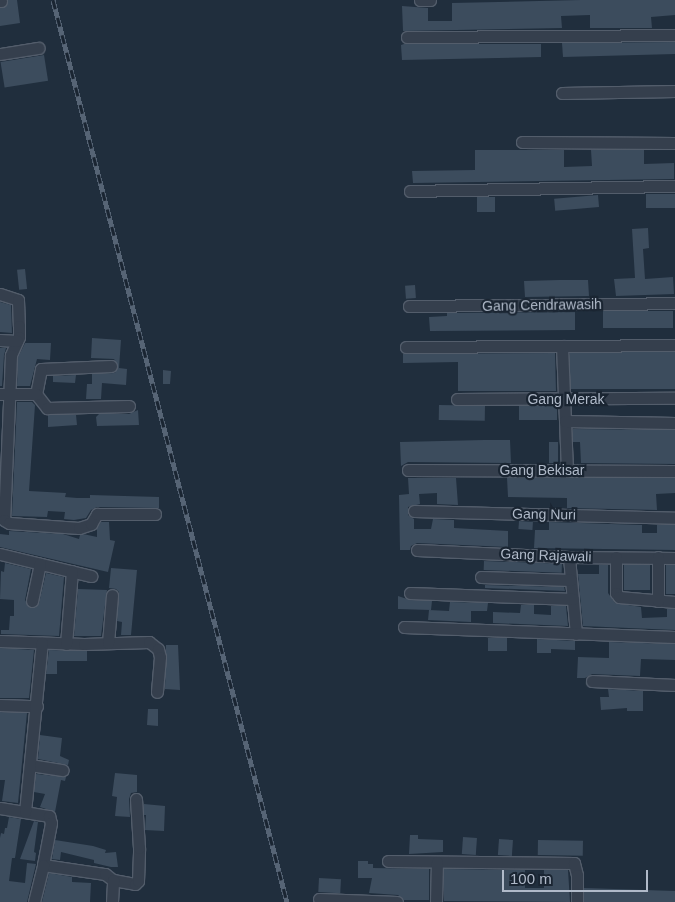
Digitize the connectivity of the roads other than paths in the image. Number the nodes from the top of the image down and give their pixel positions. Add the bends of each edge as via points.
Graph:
1 (420, 0) edge
2 (430, 0) edge
3 (675, 35) edge
4 (407, 37) dead end
5 (39, 48) dead end
6 (0, 54) edge
7 (675, 91) edge
8 (562, 93) dead end
9 (522, 142) dead end
10 (675, 143) edge
11 (675, 186) edge
12 (410, 191) dead end
13 (0, 294) edge
14 (675, 303) edge
15 (409, 306) dead end
16 (0, 340) edge
17 (17, 341) junction
18 (675, 344) edge
19 (562, 346) junction
20 (406, 347) dead end
21 (110, 366) dead end
22 (4, 394) edge
23 (36, 394) junction
24 (675, 398) edge
25 (456, 399) dead end
26 (562, 400) junction
27 (129, 406) dead end
28 (565, 421) junction
29 (675, 423) edge
30 (4, 469) edge
31 (567, 469) junction
32 (408, 470) dead end
33 (675, 471) edge
34 (414, 511) dead end
35 (155, 514) dead end
36 (675, 518) edge
37 (417, 550) dead end
38 (0, 554) edge
39 (527, 555) junction
40 (569, 557) junction
41 (616, 557) junction
42 (658, 557) junction
43 (675, 558) edge
44 (40, 564) junction
45 (72, 572) junction
46 (91, 576) dead end
47 (481, 577) dead end
48 (528, 578) junction
49 (571, 580) junction
50 (410, 593) dead end
51 (112, 595) dead end
52 (572, 599) junction
53 (658, 601) junction
54 (32, 602) dead end
55 (675, 602) edge
56 (404, 627) dead end
57 (576, 634) junction
58 (675, 637) edge
59 (0, 641) edge
60 (42, 643) junction
61 (108, 643) junction
62 (66, 644) junction
63 (592, 681) dead end
64 (675, 685) edge
65 (157, 692) dead end
66 (0, 705) edge
67 (37, 706) junction
68 (30, 764) junction
69 (63, 770) dead end
70 (136, 800) dead end
71 (0, 808) edge
72 (25, 812) junction
73 (388, 861) dead end
74 (438, 862) junction
75 (43, 866) junction
76 (113, 880) junction
77 (319, 900) dead end
78 (379, 901) edge
79 (34, 902) edge
80 (112, 902) edge
81 (385, 902) edge
82 (397, 902) edge
83 (436, 902) edge
84 (577, 902) edge

1 - 2 street
3 - 4 street
5 - 6 street
7 - 8 street
9 - 10 street
11 - 12 street
13 - 17 street via 18,300
14 - 15 street, Gang Cendrawasih
16 - 17 street
17 - 22 street
18 - 19 street
19 - 20 street
19 - 26 street
21 - 23 street via 41,369
22 - 23 street
22 - 30 street
23 - 27 street via 47,408
24 - 26 street, Gang Merak
25 - 26 street, Gang Merak
26 - 28 street
28 - 29 street
28 - 31 street
30 - 35 street via 4,520 9,523 85,528 98,514
31 - 32 street, Gang Bekisar
31 - 33 street, Gang Bekisar
34 - 36 street, Gang Nuri
37 - 39 street, Gang Rajawali
38 - 44 street
39 - 40 street, Gang Rajawali
39 - 48 street
40 - 41 street, Gang Rajawali
40 - 49 street
41 - 42 street, Gang Rajawali
41 - 53 street via 616,593 619,597
42 - 43 street, Gang Rajawali
42 - 53 street
44 - 45 street
44 - 54 street
45 - 46 street
45 - 62 street
47 - 48 street
48 - 49 street
49 - 52 street
50 - 52 street
51 - 61 street
52 - 57 street
53 - 55 street
56 - 57 street
57 - 58 street
59 - 60 street
60 - 62 street
60 - 67 street
61 - 62 street
61 - 65 street via 149,642 155,646 160,657
63 - 64 street
66 - 67 street
67 - 68 street
68 - 69 street
68 - 72 street
70 - 76 street via 138,881 135,884
71 - 72 street
72 - 75 street via 49,816 51,823
73 - 74 street
74 - 83 street
74 - 84 street via 574,864
75 - 76 street via 105,874
75 - 79 street
76 - 80 street
77 - 78 street
78 - 81 street
81 - 82 street

